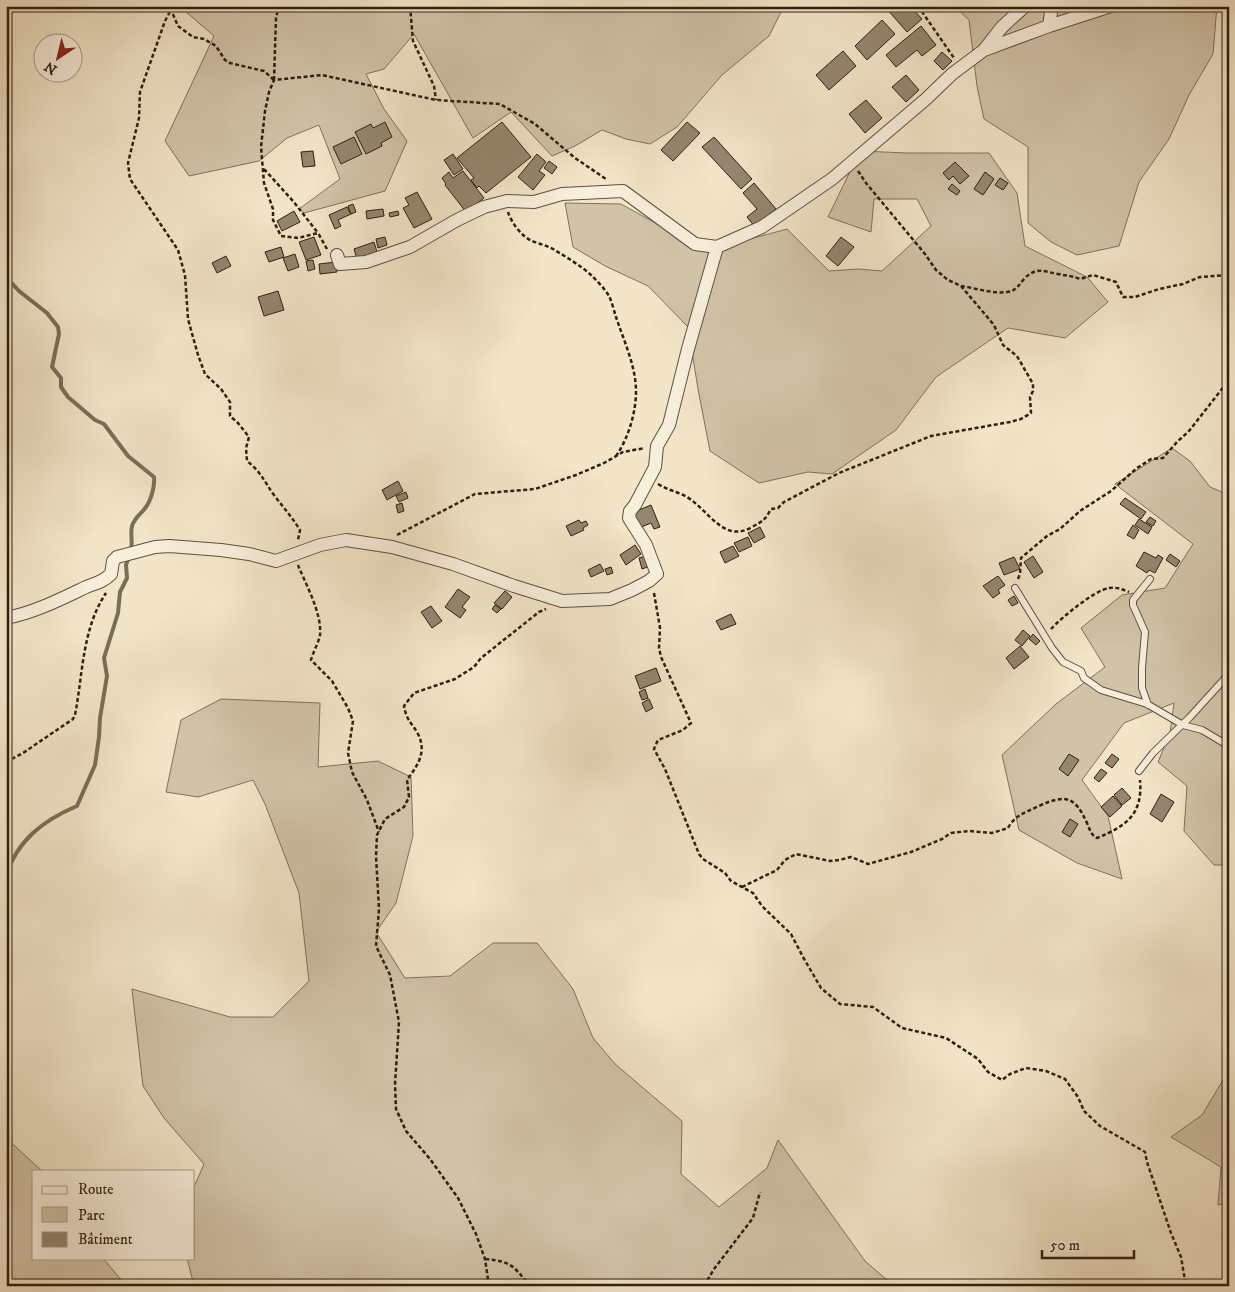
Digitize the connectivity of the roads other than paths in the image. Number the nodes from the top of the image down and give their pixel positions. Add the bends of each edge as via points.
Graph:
1 (1024, 6) edge
2 (1052, 6) edge
3 (1111, 6) edge
4 (1049, 26) junction
5 (984, 50) junction
6 (717, 247) junction
7 (337, 255) road end
8 (1150, 579) dead end
9 (1015, 588) road end
10 (6, 618) edge
11 (1229, 674) edge
12 (1148, 705) junction
13 (1183, 724) junction
14 (1229, 746) edge
15 (1139, 771) road end

1 - 5 street
2 - 4 street
3 - 4 street
4 - 5 street
5 - 6 street via 832,179 762,227
6 - 7 street via 695,244 623,191 562,194 534,202 504,201 457,220 410,247 366,262 340,264
6 - 10 street via 669,425 657,446 655,467 630,511 629,518 646,545 656,574 649,582 610,599 562,601 453,564 392,547 346,540 320,545 276,562 249,554 169,546 116,557 111,574 105,580 19,616
8 - 12 lane via 1133,600 1145,632 1142,688
9 - 12 lane via 1063,662 1081,671 1084,678 1101,690
11 - 13 lane
12 - 13 lane
13 - 14 lane via 1202,730
13 - 15 lane

